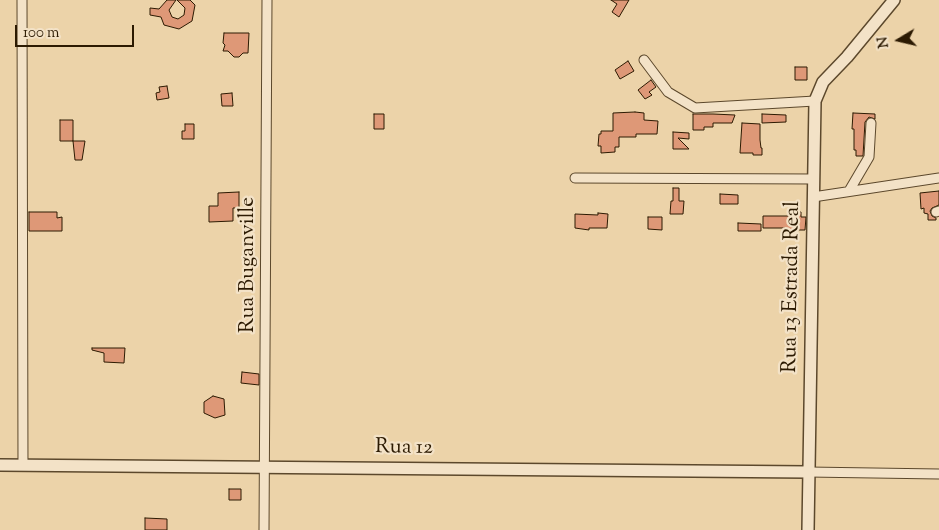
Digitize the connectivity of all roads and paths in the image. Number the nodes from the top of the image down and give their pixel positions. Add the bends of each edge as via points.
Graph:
1 (22, 0) edge
2 (267, 0) edge
3 (894, 0) edge
4 (644, 60) dead end
5 (815, 101) junction
6 (871, 123) dead end
7 (575, 178) dead end
8 (939, 178) edge
9 (814, 179) junction
10 (849, 191) junction
11 (813, 197) junction
12 (0, 465) edge
13 (24, 465) junction
14 (266, 466) junction
15 (808, 472) junction
16 (939, 474) edge
17 (264, 530) edge
18 (808, 530) edge

1 - 13 street
2 - 14 street, Rua Buganville
3 - 5 street, Rua 13 Estrada Real via 823,82
4 - 5 street via 668,92 696,108
5 - 9 street, Rua 13 Estrada Real
6 - 10 street via 869,157
7 - 9 street
8 - 10 street
9 - 11 street, Rua 13 Estrada Real
10 - 11 street
11 - 15 street, Rua 13 Estrada Real
12 - 13 street, Rua 12
13 - 14 street, Rua 12
14 - 15 street, Rua 12
14 - 17 street, Rua Buganville
15 - 16 street
15 - 18 street, Rua 13 Estrada Real

